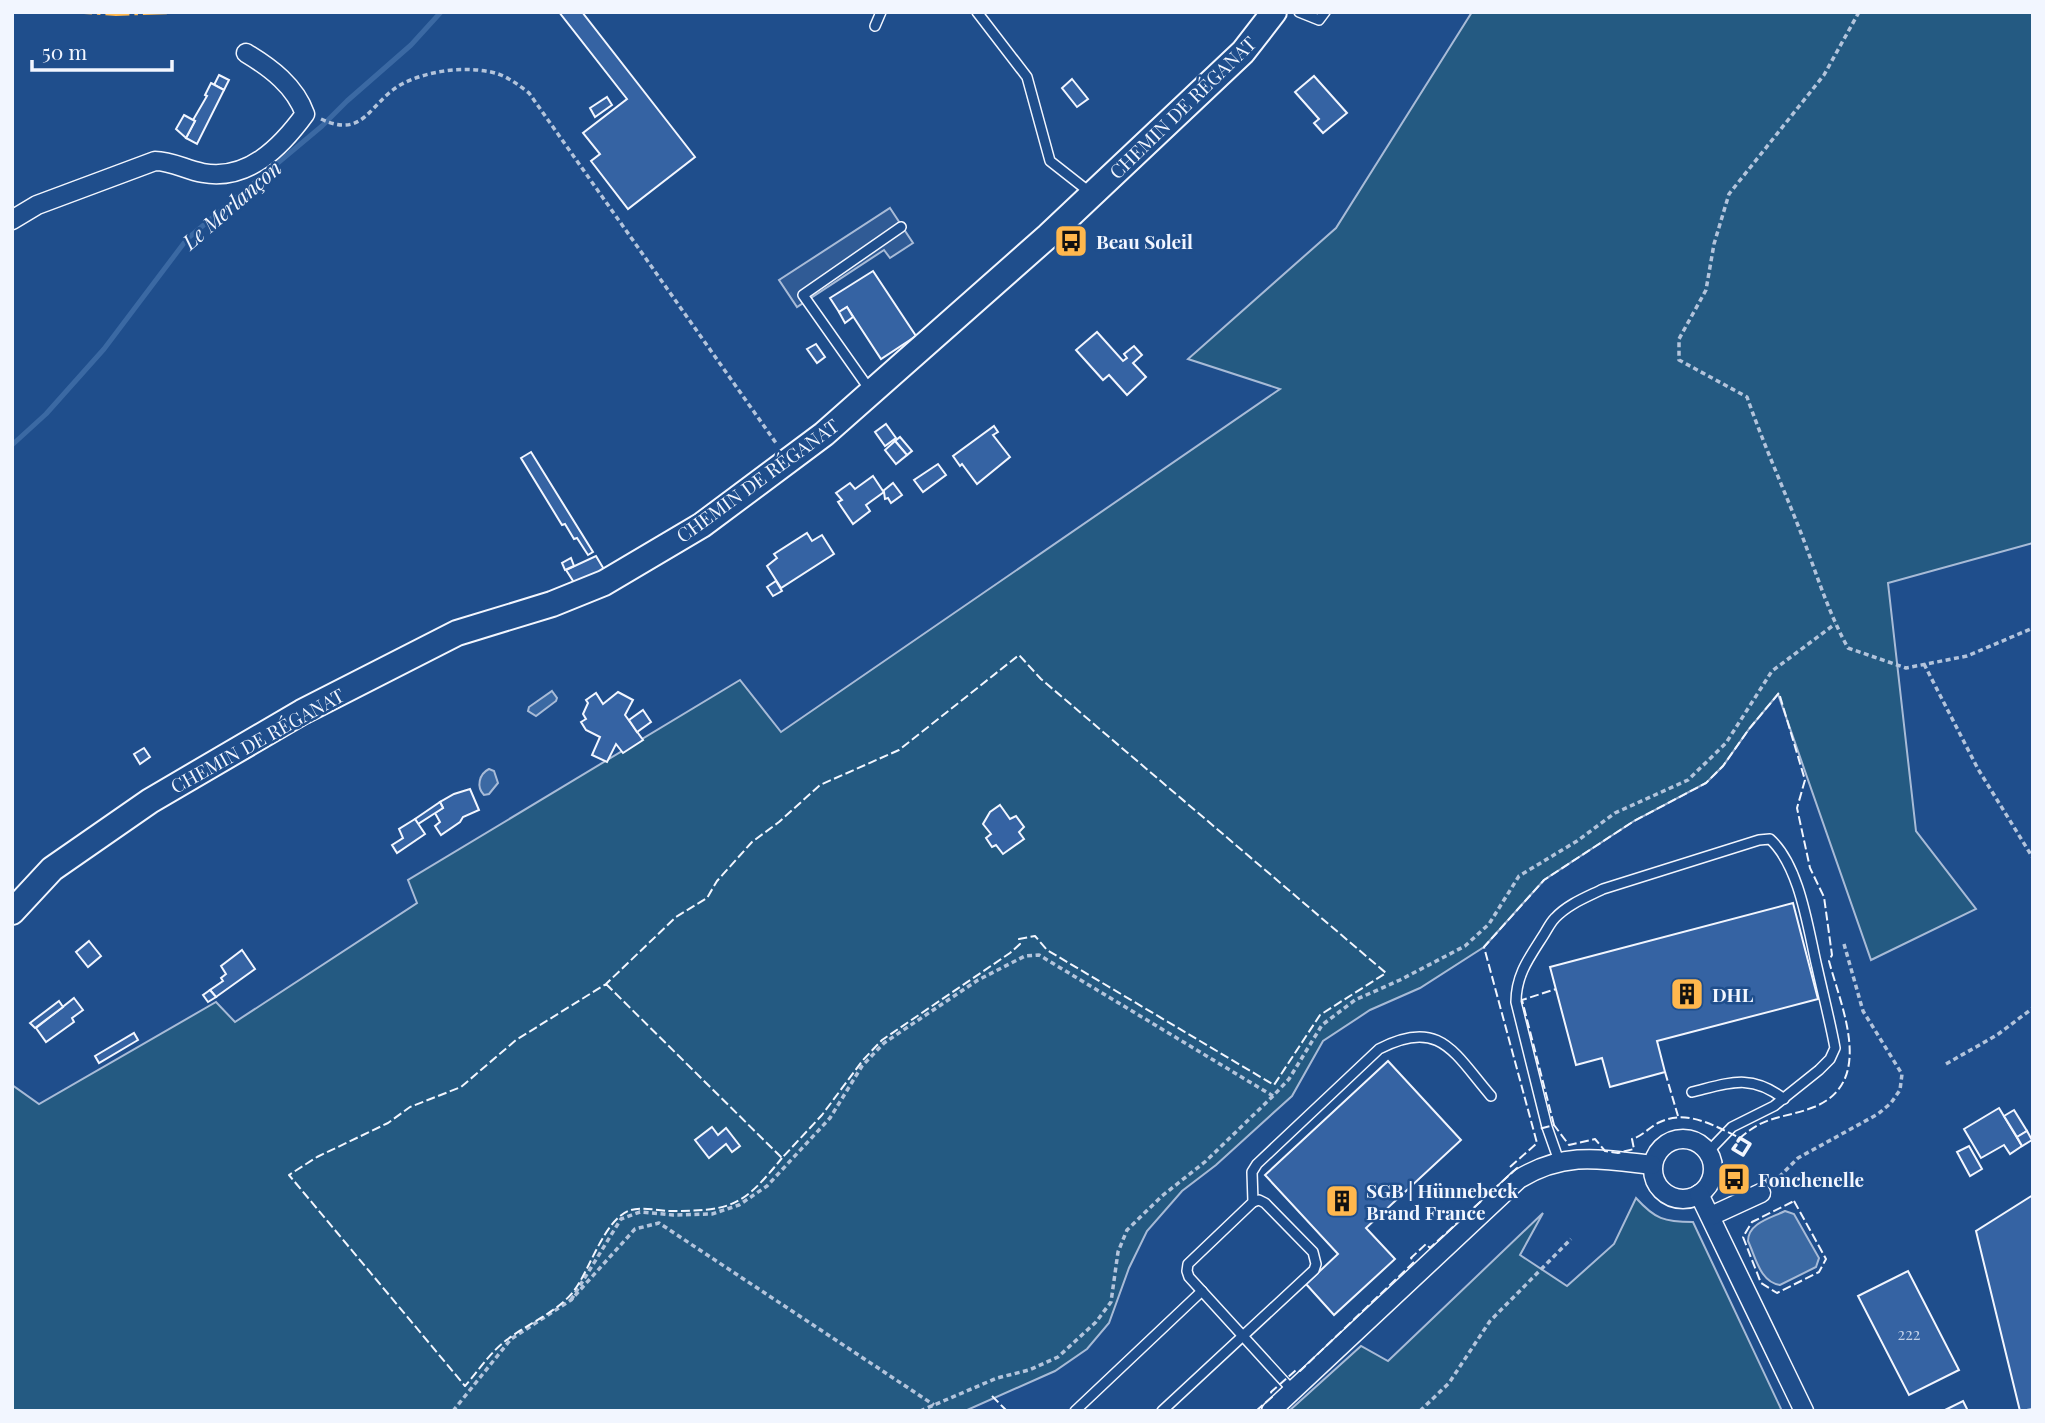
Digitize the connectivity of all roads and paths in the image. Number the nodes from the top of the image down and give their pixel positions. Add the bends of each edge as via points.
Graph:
1 (881, 12) edge
2 (977, 12) edge
3 (1274, 12) edge
4 (1299, 12) edge
5 (1325, 12) edge
6 (1859, 12) edge
7 (875, 26) dead end
8 (246, 53) dead end
9 (319, 118) dead end
10 (1092, 194) junction
11 (12, 220) edge
12 (901, 227) dead end
13 (871, 392) junction
14 (788, 460) junction
15 (1835, 624) junction
16 (2033, 628) edge
17 (1924, 664) junction
18 (2033, 858) edge
19 (12, 912) edge
20 (1844, 944) dead end
21 (2033, 1008) edge
22 (1946, 1064) dead end
23 (1692, 1092) dead end
24 (1273, 1096) junction
25 (1491, 1096) dead end
26 (1784, 1099) junction
27 (1708, 1152) junction
28 (1559, 1161) junction
29 (1652, 1165) junction
30 (1761, 1193) joint
31 (1699, 1194) junction
32 (1253, 1202) junction
33 (1711, 1216) junction
34 (1572, 1239) dead end
35 (1202, 1291) junction
36 (571, 1300) junction
37 (1242, 1336) junction
38 (1293, 1391) junction
39 (934, 1405) junction
40 (453, 1411) edge
41 (920, 1411) edge
42 (1074, 1411) edge
43 (1161, 1411) edge
44 (1271, 1411) edge
45 (1420, 1411) edge
46 (1804, 1411) edge

1 - 7 lane
2 - 10 lane via 1027,77 1050,161
3 - 10 street, CHEMIN DE RÉGANAT via 1243,52
4 - 5 lane via 1319,20
6 - 15 path via 1824,75 1729,194 1706,290 1679,339 1679,360 1747,397
8 - 11 street via 300,98 306,114 276,149 246,168 217,175 155,161 37,205
9 - 14 path via 336,126 364,119 402,84 448,70 492,72 512,80 537,104
10 - 13 street, CHEMIN DE RÉGANAT
12 - 13 lane via 803,295
13 - 14 street, CHEMIN DE RÉGANAT
14 - 19 street, CHEMIN DE RÉGANAT via 702,525 604,583 457,633 243,746 150,801 52,869
15 - 17 path via 1848,648 1906,668
15 - 24 path via 1772,671 1726,743 1688,780 1615,813 1519,876 1489,924 1465,946 1355,1000 1322,1025 1289,1079
16 - 17 path via 1967,656
17 - 18 path via 1978,769
20 - 30 path via 1863,1011 1902,1074 1900,1090 1878,1114 1798,1158
21 - 22 path
23 - 26 lane via 1749,1082
24 - 36 path via 1039,956 1025,956 978,980 884,1043 862,1066 830,1118 768,1186 739,1205 712,1214 640,1212 621,1219
24 - 39 path via 1127,1230 1118,1252 1111,1302 1058,1357
25 - 32 lane via 1451,1048 1437,1039 1422,1035 1400,1038 1379,1049 1257,1164 1252,1172
26 - 27 lane via 1732,1127
26 - 28 lane via 1819,1070 1835,1048 1802,903 1794,878 1770,839 1580,900 1556,917 1528,959 1519,975 1516,1002
27 - 29 street via 1681,1138 1662,1147
27 - 31 street via 1711,1180
28 - 29 street
28 - 38 street via 1519,1179
29 - 31 street via 1663,1193 1681,1199
30 - 33 street
31 - 33 street
32 - 35 lane via 1188,1264 1189,1276
32 - 37 lane via 1265,1203 1313,1252 1317,1264
33 - 46 street
34 - 45 path via 1490,1321 1448,1383
35 - 37 lane
35 - 42 lane
36 - 39 path via 635,1229 659,1223
36 - 40 path via 511,1339
37 - 38 lane
37 - 43 lane
38 - 44 street
39 - 41 path

